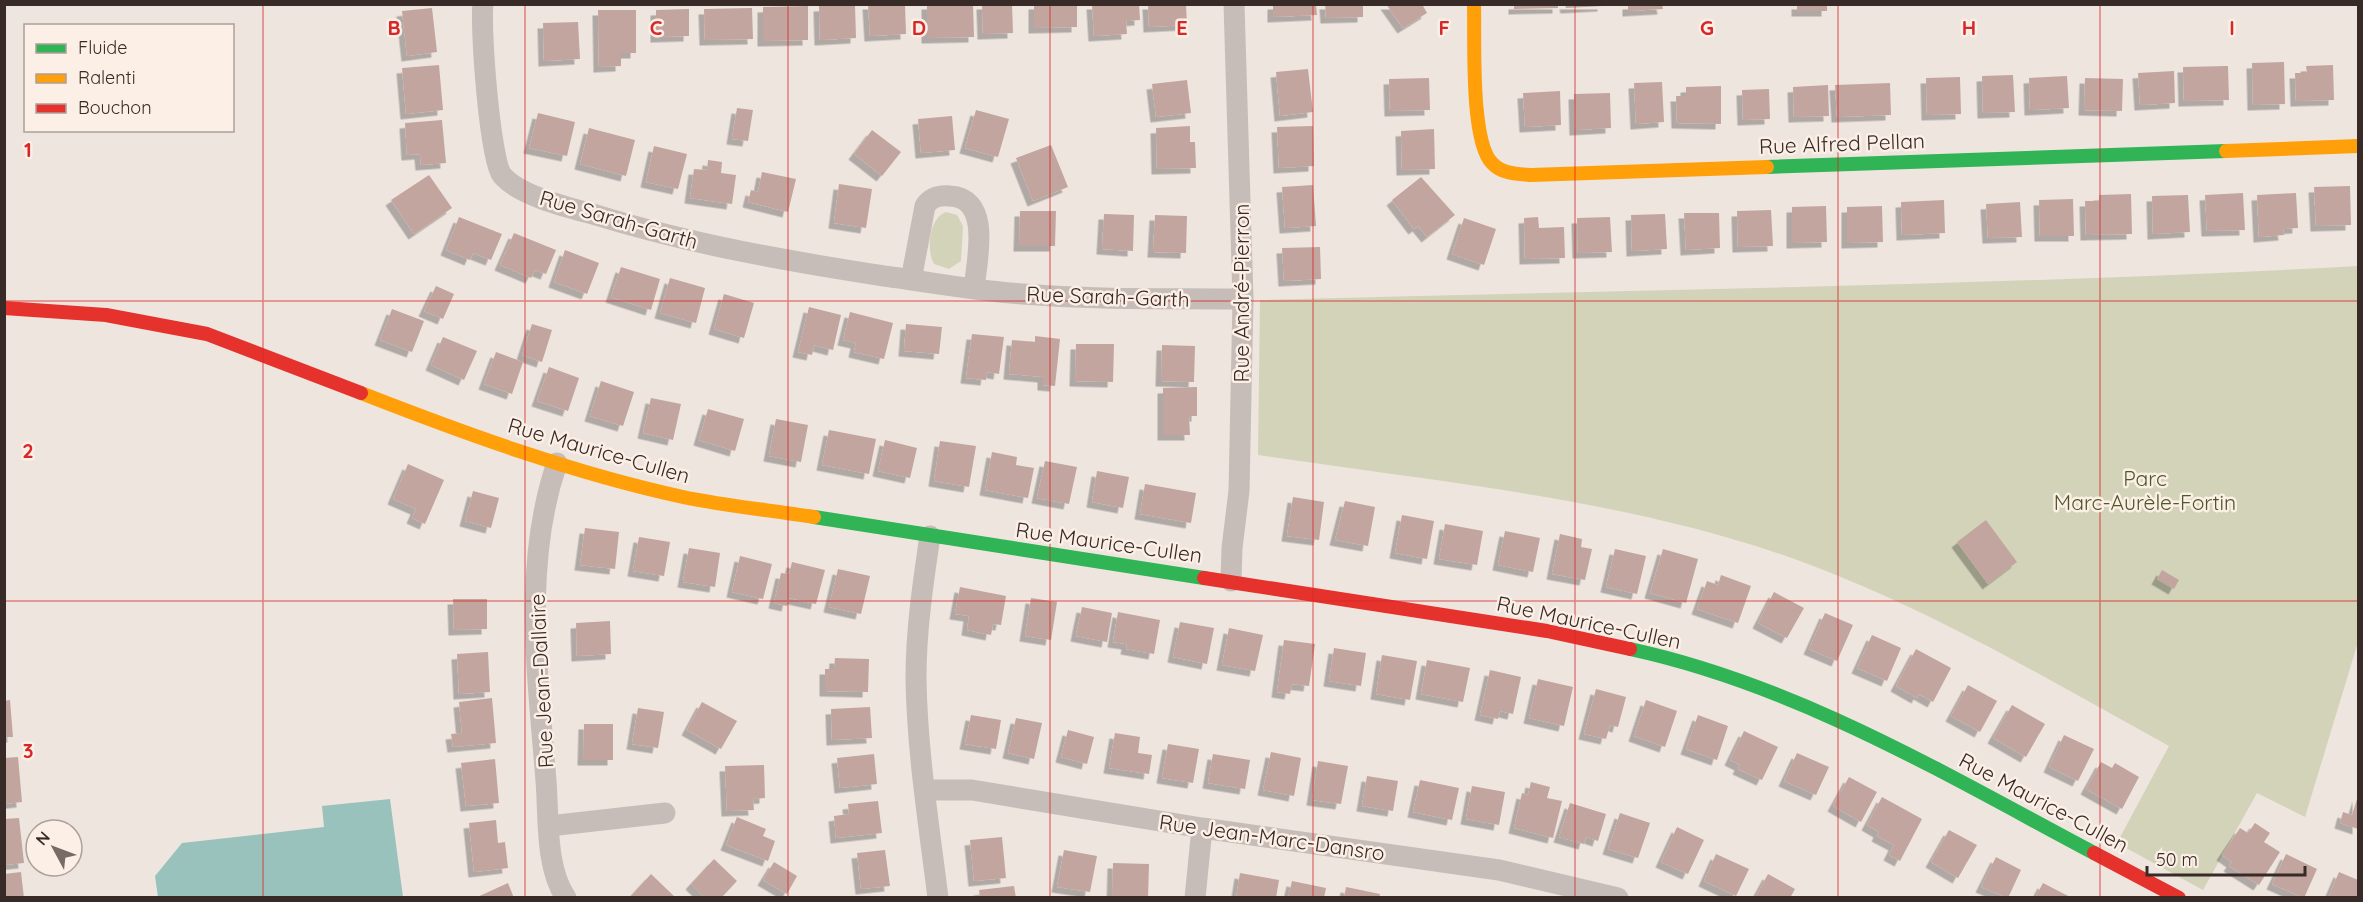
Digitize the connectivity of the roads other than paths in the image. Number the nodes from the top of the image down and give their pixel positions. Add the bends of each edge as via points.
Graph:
1 (483, 4) edge
2 (1233, 4) edge
3 (1474, 4) edge
4 (2358, 146) edge
5 (911, 280) junction
6 (974, 288) junction
7 (1243, 299) junction
8 (4, 308) edge
9 (557, 463) junction
10 (930, 536) junction
11 (1231, 581) junction
12 (925, 790) junction
13 (666, 813) dead end
14 (549, 826) junction
15 (1202, 828) junction
16 (2146, 890) edge
17 (566, 897) edge
18 (938, 897) edge
19 (1195, 897) edge
20 (1616, 897) edge
21 (2179, 897) edge

1 - 5 street, Rue Sarah-Garth via 495,160 513,185 578,210 673,237
2 - 7 street, Rue André-Pierron
3 - 4 street, Rue Alfred Pellan via 1479,136 1488,160 1508,173
5 - 6 street, Rue Sarah-Garth
5 - 6 street via 925,206 936,197 956,196 971,204 976,216
6 - 7 street, Rue Sarah-Garth via 1053,296
7 - 11 street, Rue André-Pierron via 1239,491
8 - 9 street, Rue Maurice-Cullen via 106,315 207,334 444,425
9 - 10 street, Rue Maurice-Cullen via 684,497
9 - 14 street, Rue Jean-Dallaire via 547,495 535,601
10 - 11 street, Rue Maurice-Cullen
10 - 12 street via 917,662
11 - 16 street, Rue Maurice-Cullen via 1547,631 1634,648 1725,675 1857,728
12 - 15 street, Rue Jean-Marc-Dansro via 972,790
12 - 18 street
13 - 14 street
14 - 17 street, Rue Jean-Dallaire via 555,872
15 - 19 street
15 - 20 street, Rue Jean-Marc-Dansro via 1499,870
16 - 21 street, Rue Maurice-Cullen

